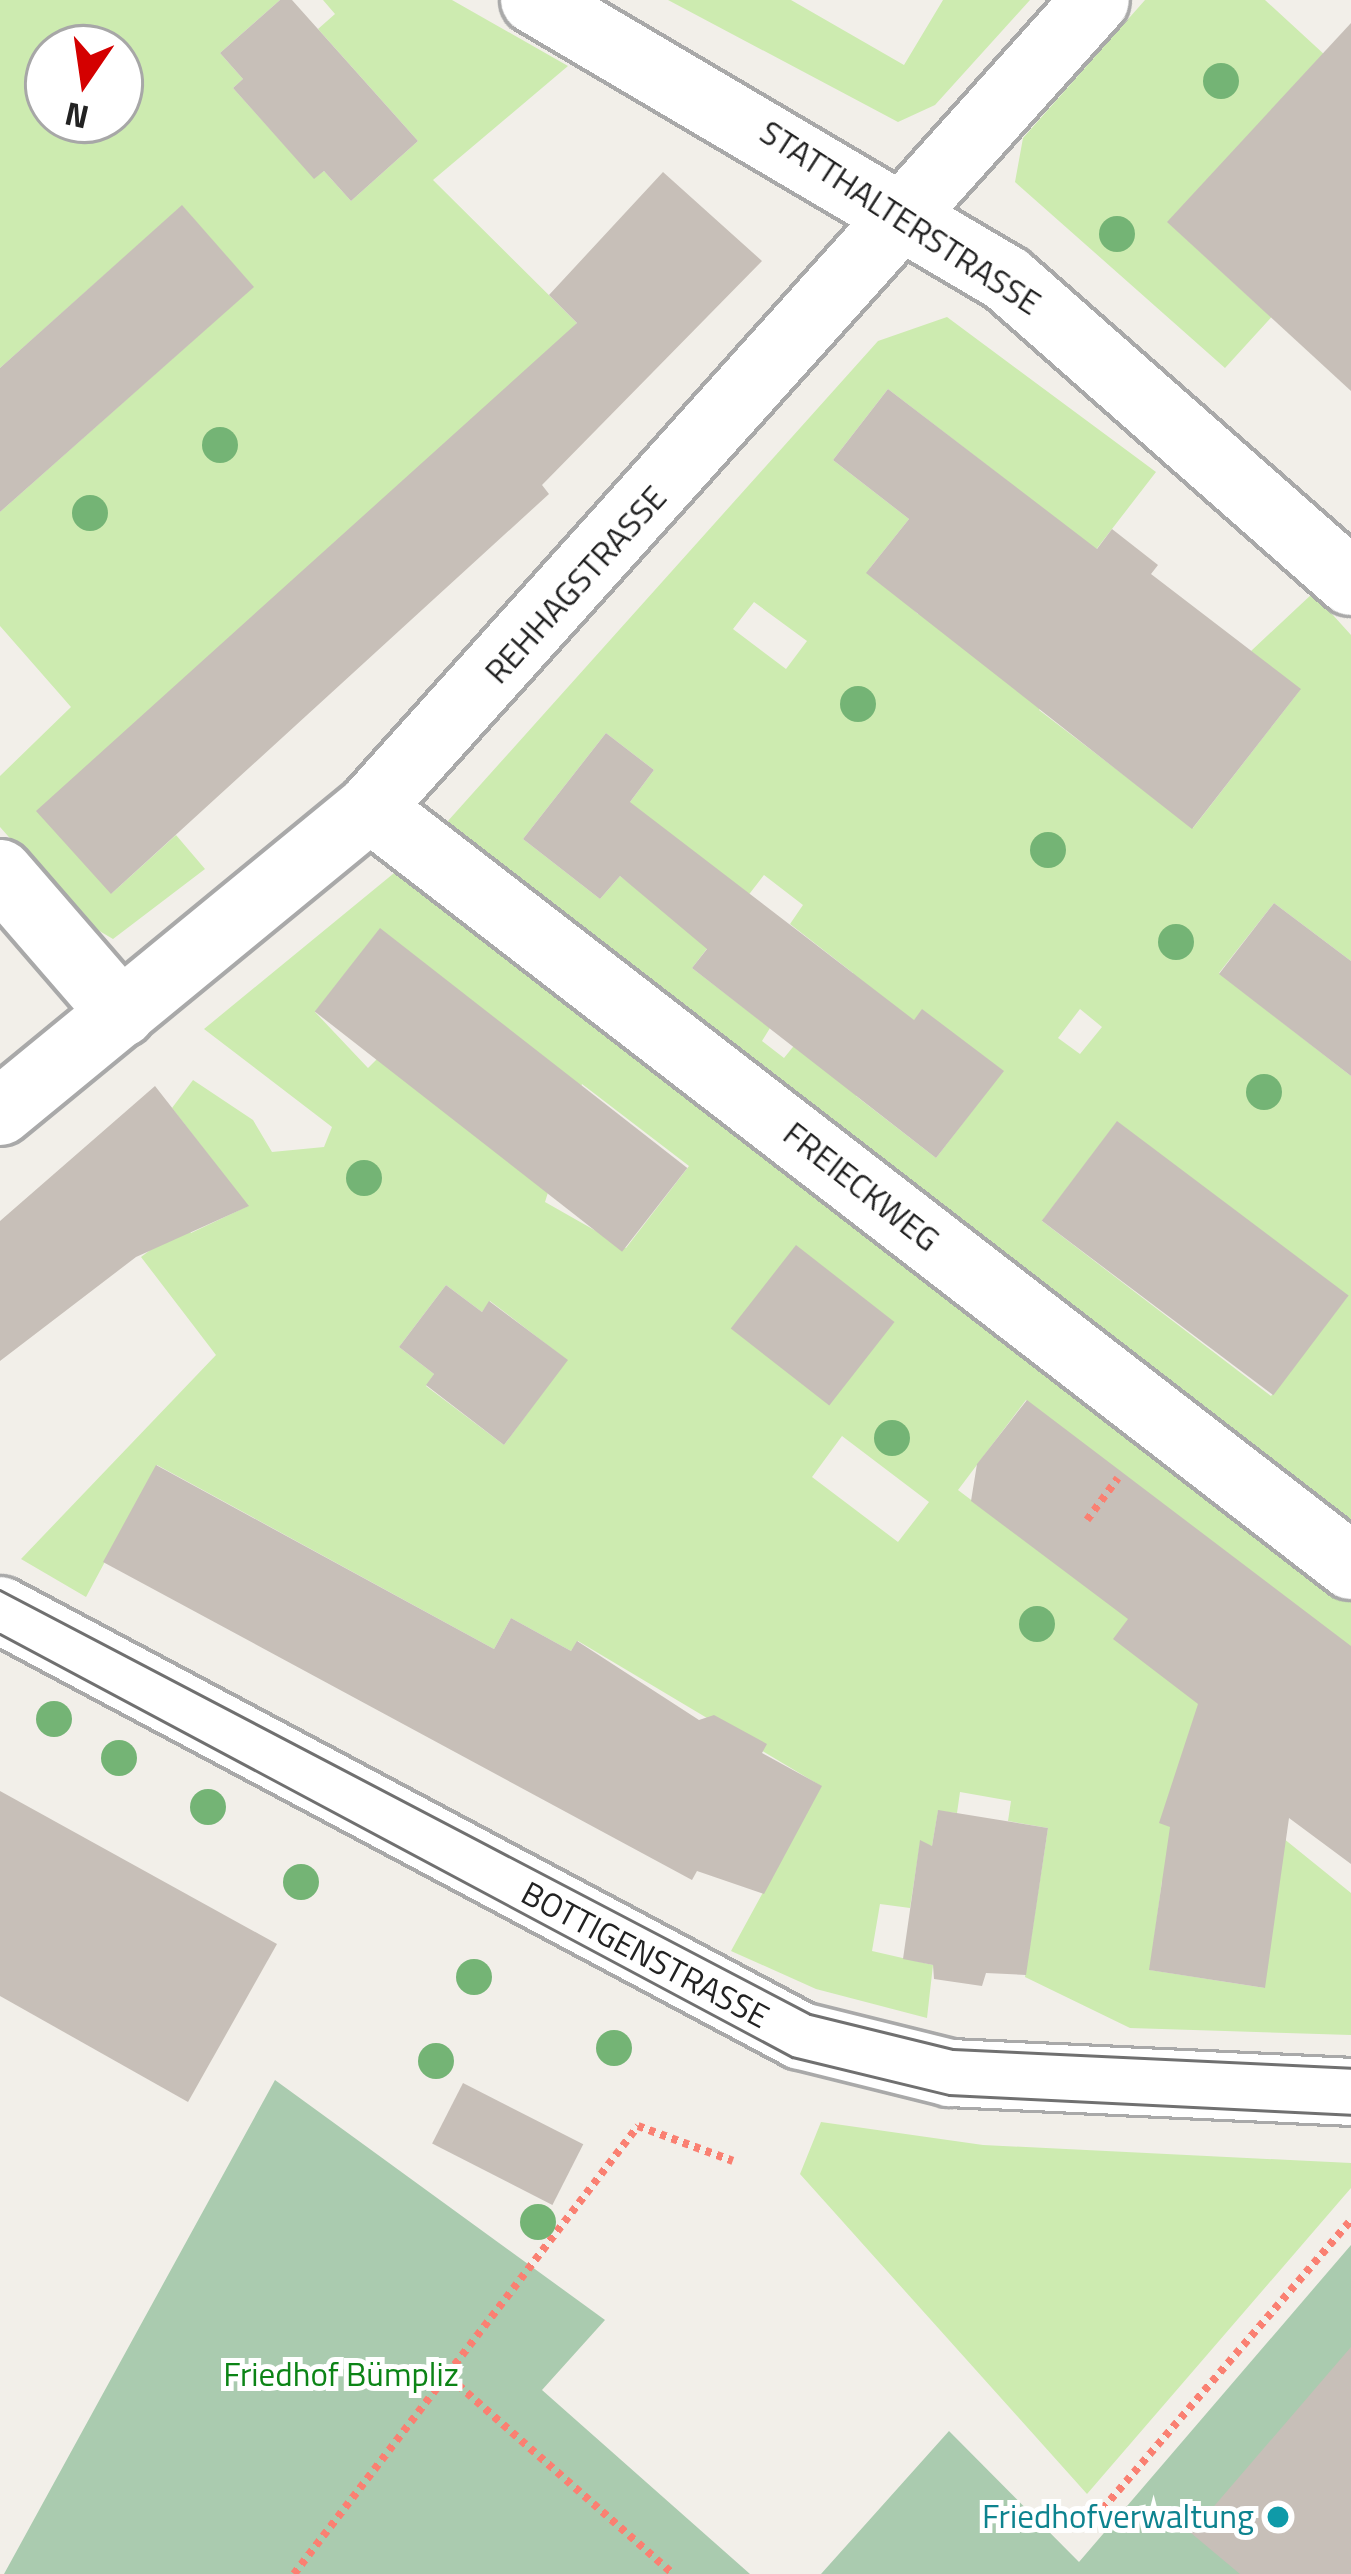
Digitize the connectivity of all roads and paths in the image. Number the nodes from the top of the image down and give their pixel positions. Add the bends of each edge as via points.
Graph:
1 (534, 0) edge
2 (1096, 0) edge
3 (907, 215) junction
4 (1349, 574) edge
5 (370, 808) junction
6 (0, 873) edge
7 (122, 1014) junction
8 (0, 1112) edge
9 (1351, 1566) edge
10 (0, 1610) edge
11 (1351, 2092) edge
12 (733, 2161) dead end
13 (1351, 2220) edge
14 (449, 2377) junction
15 (1087, 2527) dead end
16 (294, 2574) edge
17 (674, 2574) edge

1 - 3 street, STATTHALTERSTRASSE
2 - 3 street, REHHAGSTRASSE
3 - 4 street, STATTHALTERSTRASSE via 1007,279
3 - 5 street, REHHAGSTRASSE
5 - 7 street, REHHAGSTRASSE
5 - 9 street, FREIECKWEG
6 - 7 street
7 - 8 street, REHHAGSTRASSE
10 - 11 street, BOTTIGENSTRASSE via 801,2036 950,2073
12 - 14 path via 638,2126
13 - 15 path
14 - 16 path
14 - 17 path

